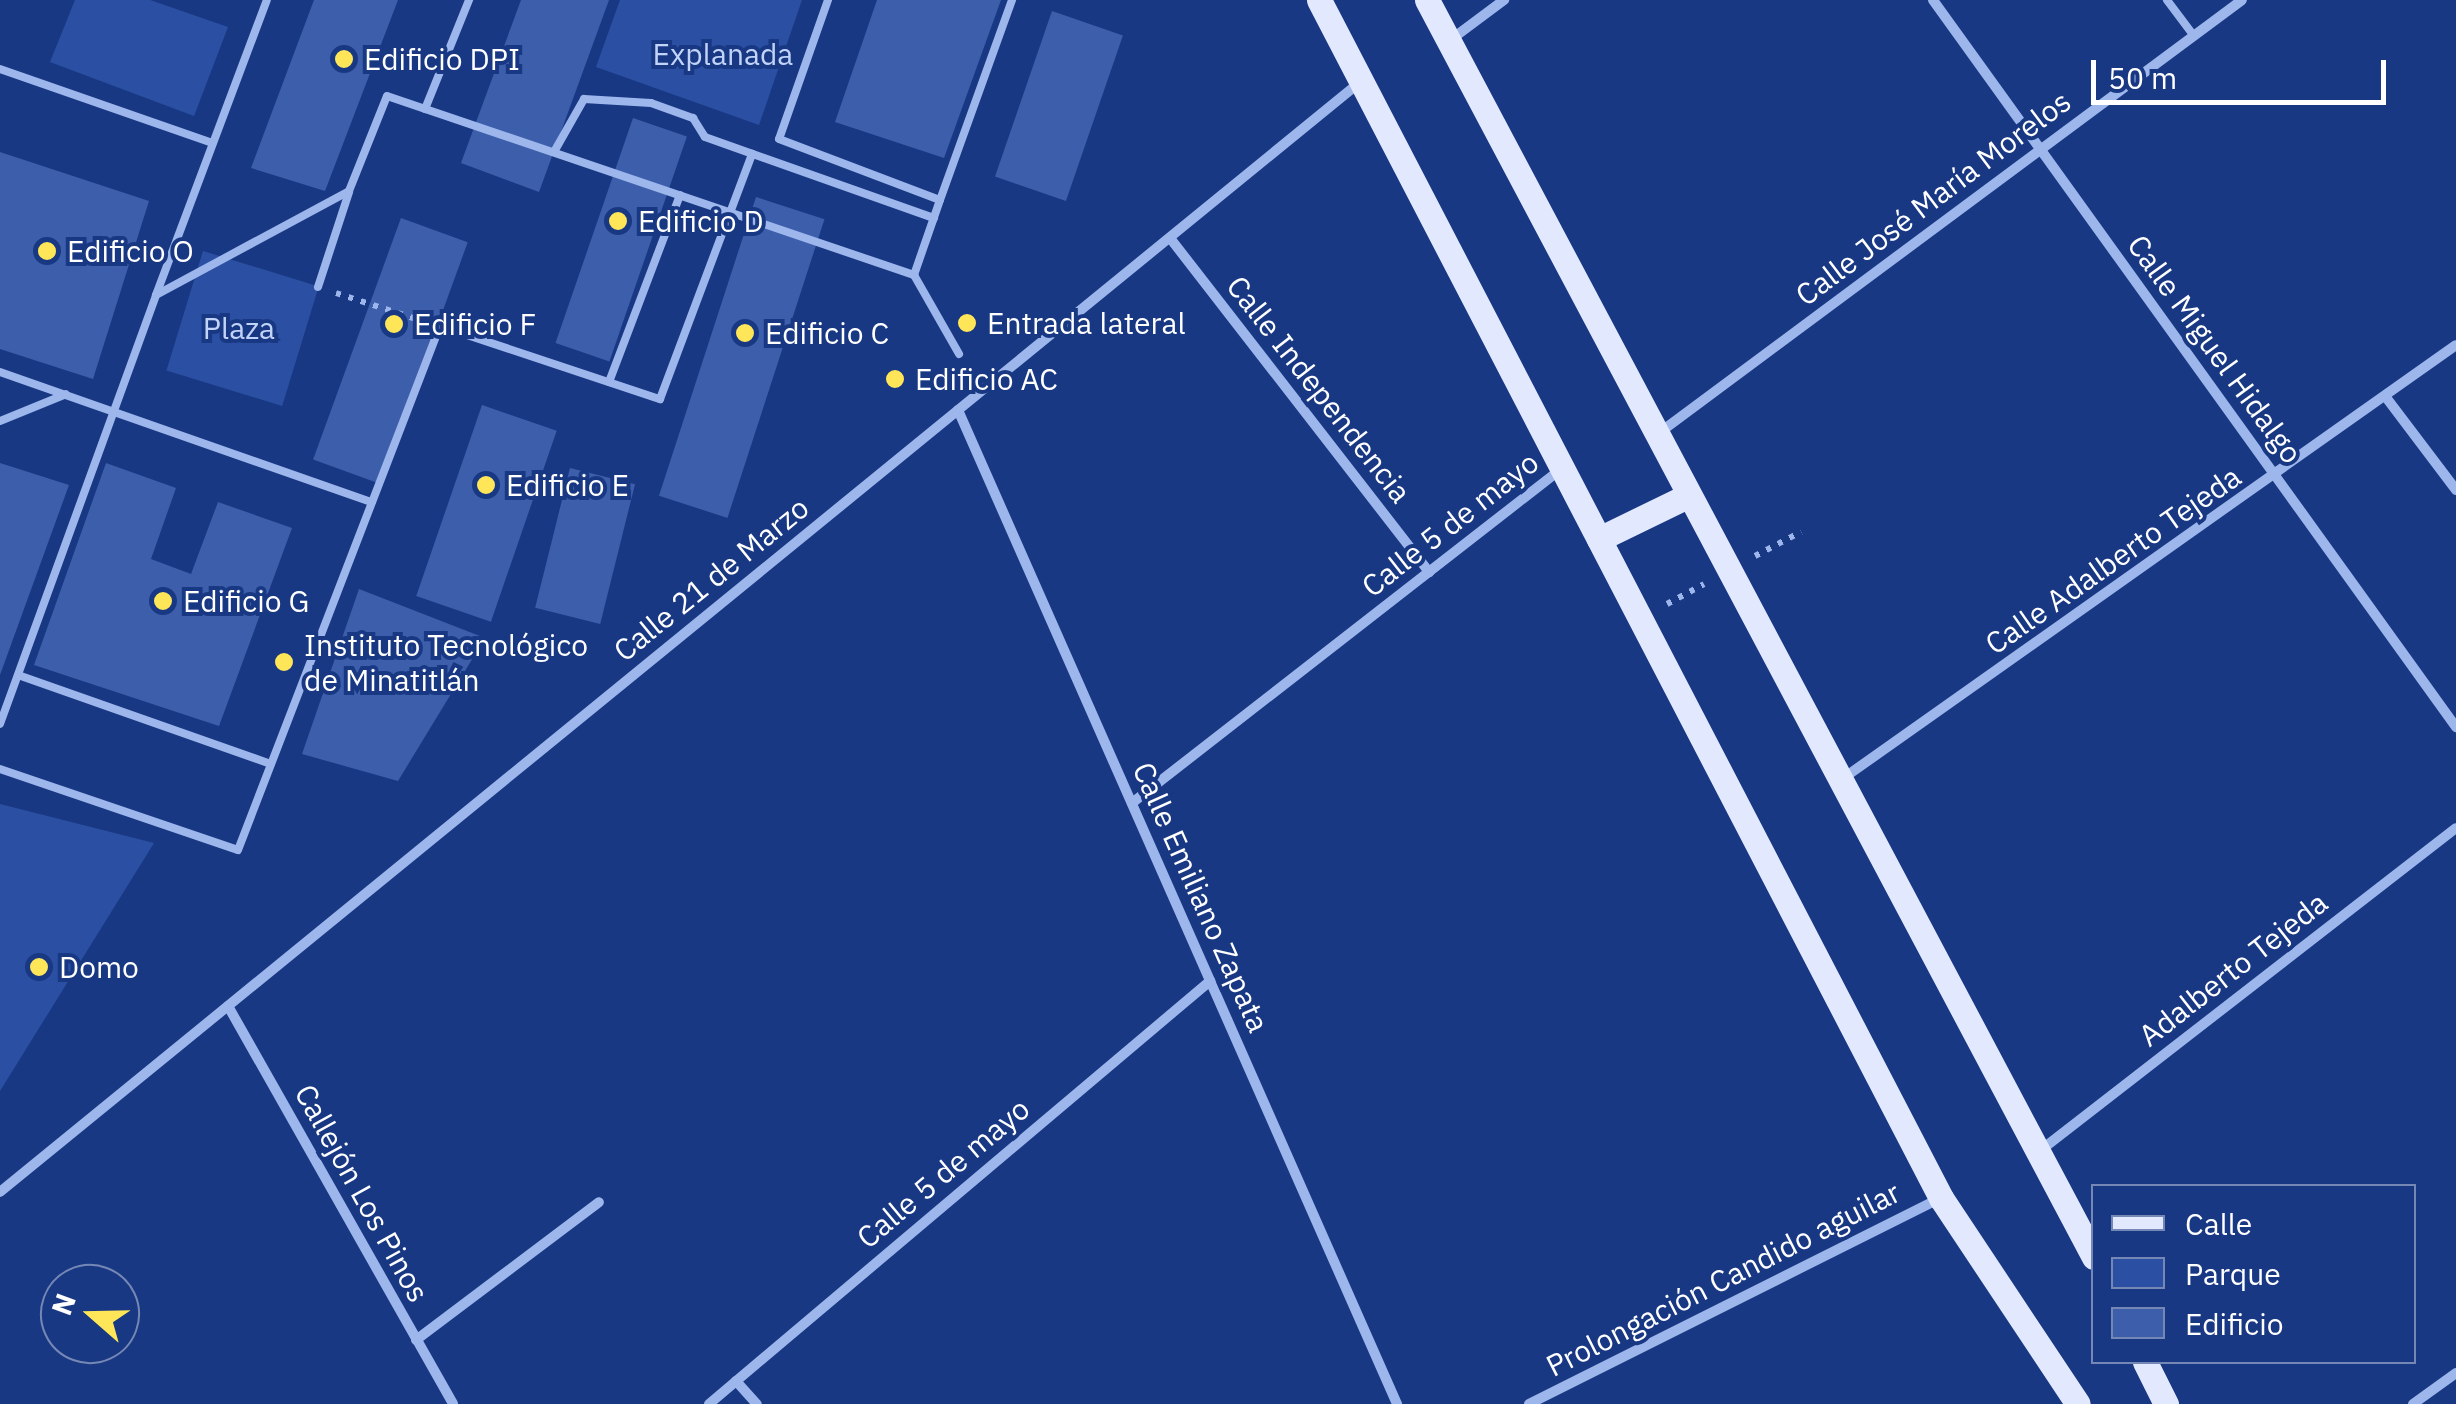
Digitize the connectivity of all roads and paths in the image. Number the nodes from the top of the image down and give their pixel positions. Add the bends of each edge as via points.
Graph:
1 (268, 0) edge
2 (469, 0) edge
3 (828, 0) edge
4 (1012, 0) edge
5 (1319, 0) edge
6 (1426, 0) edge
7 (1504, 0) edge
8 (1933, 0) edge
9 (2167, 0) edge
10 (2242, 0) edge
11 (2194, 36) junction
12 (1448, 41) junction
13 (0, 70) edge
14 (1361, 81) junction
15 (424, 109) junction
16 (214, 143) junction
17 (2041, 150) junction
18 (554, 152) junction
19 (752, 154) junction
20 (349, 191) junction
21 (680, 195) junction
22 (940, 200) junction
23 (730, 212) junction
24 (934, 218) junction
25 (1170, 238) junction
26 (914, 275) junction
27 (318, 287) joint
28 (156, 294) junction
29 (440, 326) junction
30 (2456, 345) edge
31 (958, 354) dead end
32 (0, 372) edge
33 (609, 382) junction
34 (66, 394) junction
35 (2386, 396) junction
36 (958, 410) junction
37 (114, 411) junction
38 (0, 420) edge
39 (1654, 436) junction
40 (1562, 468) junction
41 (2276, 477) junction
42 (2456, 490) edge
43 (1685, 496) junction
44 (372, 502) junction
45 (1598, 538) junction
46 (1429, 572) junction
47 (18, 675) junction
48 (0, 724) edge
49 (2456, 727) edge
50 (272, 764) junction
51 (0, 769) edge
52 (1845, 776) junction
53 (1132, 803) junction
54 (2456, 828) edge
55 (1210, 980) junction
56 (228, 1006) junction
57 (2041, 1150) junction
58 (0, 1192) edge
59 (1941, 1198) junction
60 (600, 1202) dead end
61 (2091, 1251) edge
62 (416, 1340) junction
63 (2146, 1364) edge
64 (2456, 1374) edge
65 (736, 1381) junction
66 (452, 1404) edge
67 (709, 1404) edge
68 (757, 1404) edge
69 (1397, 1404) edge
70 (1528, 1404) edge
71 (2078, 1404) edge
72 (2166, 1404) edge
73 (2413, 1404) edge

1 - 16 lane
2 - 15 lane
3 - 22 lane via 779,139
4 - 22 lane
5 - 14 main road
6 - 12 main road
7 - 12 street
8 - 17 street, Calle Miguel Hidalgo
9 - 11 lane
10 - 11 street, Calle José María Morelos
11 - 17 street, Calle José María Morelos
12 - 39 main road
13 - 16 lane
14 - 25 street, Calle 21 de Marzo
14 - 40 main road
15 - 18 lane
15 - 20 lane via 387,96
16 - 28 lane
17 - 39 street, Calle José María Morelos
17 - 41 street, Calle Miguel Hidalgo
18 - 19 lane via 584,98 652,103
18 - 21 lane
19 - 23 lane
19 - 24 lane
20 - 27 lane
20 - 28 lane
21 - 23 lane
21 - 33 lane
22 - 24 lane
23 - 26 lane
23 - 33 lane via 660,398
24 - 26 lane
25 - 36 street, Calle 21 de Marzo
25 - 46 street, Calle Independencia
26 - 31 lane
27 - 29 path
28 - 37 lane
29 - 33 lane
29 - 44 lane
30 - 35 street, Calle Adalberto Tejeda
32 - 34 lane
34 - 37 lane
34 - 38 lane
35 - 41 street, Calle Adalberto Tejeda
35 - 42 street
36 - 53 street, Calle Emiliano Zapata
36 - 56 street, Calle 21 de Marzo
37 - 44 lane
37 - 47 lane
39 - 43 main road
40 - 45 main road
40 - 46 street, Calle 5 de mayo
41 - 49 street, Calle Miguel Hidalgo
41 - 52 street, Calle Adalberto Tejeda
43 - 45 main road
43 - 52 main road
44 - 50 lane
45 - 59 main road
46 - 53 street, Calle 5 de mayo
47 - 48 lane
47 - 50 lane
50 - 51 lane via 238,850
52 - 57 main road
53 - 55 street, Calle Emiliano Zapata
54 - 57 street, Adalberto Tejeda
55 - 65 street, Calle 5 de mayo
55 - 69 street, Calle Emiliano Zapata
56 - 58 street, Calle 21 de Marzo
56 - 62 street, Callejón Los Pinos
57 - 61 main road
59 - 70 street, Prolongación Candido aguilar
59 - 71 main road
60 - 62 street
62 - 66 street, Callejón Los Pinos
63 - 72 main road
64 - 73 street
65 - 67 street, Calle 5 de mayo
65 - 68 street

